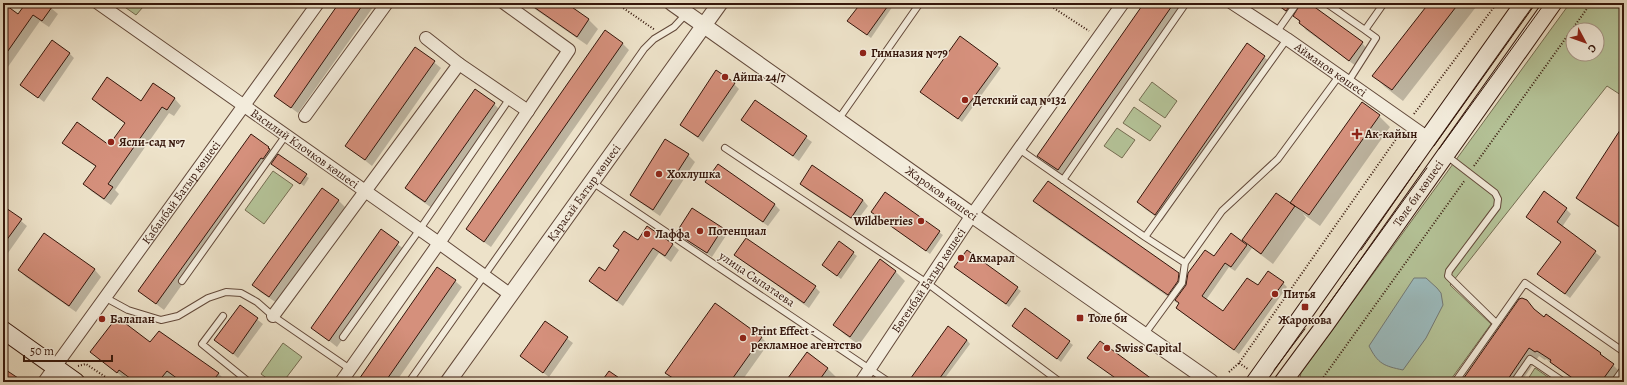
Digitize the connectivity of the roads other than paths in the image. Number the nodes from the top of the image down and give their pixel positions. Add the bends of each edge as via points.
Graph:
1 (98, 3) edge
2 (318, 3) edge
3 (387, 3) edge
4 (504, 3) edge
5 (672, 3) edge
6 (720, 3) edge
7 (920, 3) edge
8 (1123, 3) edge
9 (1186, 3) edge
10 (1232, 3) edge
11 (1297, 3) edge
12 (1326, 3) edge
13 (1384, 3) edge
14 (1524, 3) edge
15 (1553, 3) edge
16 (687, 13) junction
17 (704, 25) junction
18 (1365, 30) junction
19 (1276, 33) junction
20 (426, 38) dead end
21 (1286, 39) junction
22 (459, 64) junction
23 (1343, 79) junction
24 (510, 98) junction
25 (244, 106) junction
26 (528, 111) junction
27 (306, 116) dead end
28 (838, 120) junction
29 (286, 135) junction
30 (1428, 138) junction
31 (725, 148) dead end
32 (1019, 149) junction
33 (1446, 155) junction
34 (1063, 180) junction
35 (592, 182) junction
36 (366, 191) junction
37 (972, 215) junction
38 (420, 229) junction
39 (1146, 237) junction
40 (439, 243) junction
41 (1185, 263) junction
42 (484, 276) junction
43 (182, 281) dead end
44 (927, 283) junction
45 (511, 295) junction
46 (106, 298) junction
47 (1304, 314) junction
48 (223, 316) dead end
49 (273, 316) junction
50 (1496, 323) junction
51 (1325, 325) junction
52 (3, 330) edge
53 (1144, 335) junction
54 (343, 337) dead end
55 (1624, 352) edge
56 (55, 367) junction
57 (1624, 368) edge
58 (870, 369) junction
59 (350, 370) junction
60 (76, 375) edge
61 (1252, 375) edge
62 (44, 382) edge
63 (249, 382) edge
64 (342, 382) edge
65 (409, 382) edge
66 (448, 382) edge
67 (861, 382) edge
68 (889, 382) edge
69 (1060, 382) edge
70 (1211, 382) edge
71 (1282, 382) edge
72 (1455, 382) edge
73 (1514, 382) edge
74 (1564, 382) edge
75 (1614, 382) edge

1 - 25 street, Василий Клочков көшесі
2 - 25 street, Қабанбай Батыр көшесі
3 - 27 street
4 - 26 street via 570,50
5 - 16 street, Жароков көшесі
6 - 17 street, Қарасай Батыр көшесі
7 - 28 lane
8 - 32 street, Бөгенбай Батыр көшесі
9 - 34 lane
10 - 19 street, Айманов көшесі
11 - 19 lane
12 - 18 lane
13 - 18 lane
14 - 30 main road, Төле би көшесі
15 - 33 main road, Төле би көшесі
16 - 17 street, Жароков көшесі
16 - 42 lane via 674,27 654,39 644,49
17 - 28 street, Жароков көшесі
17 - 35 street, Қарасай Батыр көшесі
18 - 23 lane via 1376,38
19 - 21 street, Айманов көшесі
20 - 22 street
21 - 23 street, Айманов көшесі
21 - 39 lane
22 - 24 street
22 - 36 street
23 - 30 street, Айманов көшесі
23 - 41 lane via 1278,159 1222,211
24 - 26 street
24 - 38 lane
25 - 29 street, Василий Клочков көшесі
25 - 46 street, Қабанбай Батыр көшесі
26 - 40 street
28 - 37 street, Жароков көшесі
29 - 36 street, Василий Клочков көшесі
29 - 43 lane
30 - 47 main road, Төле би көшесі
31 - 44 lane
32 - 34 lane
32 - 37 street, Бөгенбай Батыр көшесі
33 - 50 lane via 1495,193 1498,199 1497,207 1449,271 1448,276
33 - 51 main road, Төле би көшесі
34 - 39 lane
35 - 45 street, Қарасай Батыр көшесі
35 - 58 lane, улица Сыпатаева
36 - 38 street, Василий Клочков көшесі
36 - 49 street
37 - 44 street, Бөгенбай Батыр көшесі
37 - 53 street, Жароков көшесі
38 - 40 street, Василий Клочков көшесі
38 - 54 lane
39 - 41 lane
40 - 42 street, Василий Клочков көшесі
40 - 59 street
41 - 53 lane via 1182,283
42 - 45 street, Василий Клочков көшесі
42 - 65 lane
44 - 58 street, Бөгенбай Батыр көшесі
44 - 69 lane
45 - 66 street, Қарасай Батыр көшесі
46 - 49 lane via 128,310 162,320 178,316 208,298 226,292 241,293 257,302
46 - 56 street, Қабанбай Батыр көшесі
47 - 51 main road via 1308,324 1318,327
47 - 61 main road, Төле би көшесі
48 - 63 lane via 202,344
49 - 59 lane
50 - 55 lane via 1525,283
50 - 72 lane
51 - 71 main road, Төле би көшесі
52 - 56 main road
53 - 70 street, Жароков көшесі
56 - 60 main road
56 - 62 street, Қабанбай Батыр көшесі
57 - 75 lane
58 - 67 street, Бөгенбай Батыр көшесі
58 - 68 lane, улица Сыпатаева
59 - 64 street
73 - 74 lane via 1530,359

